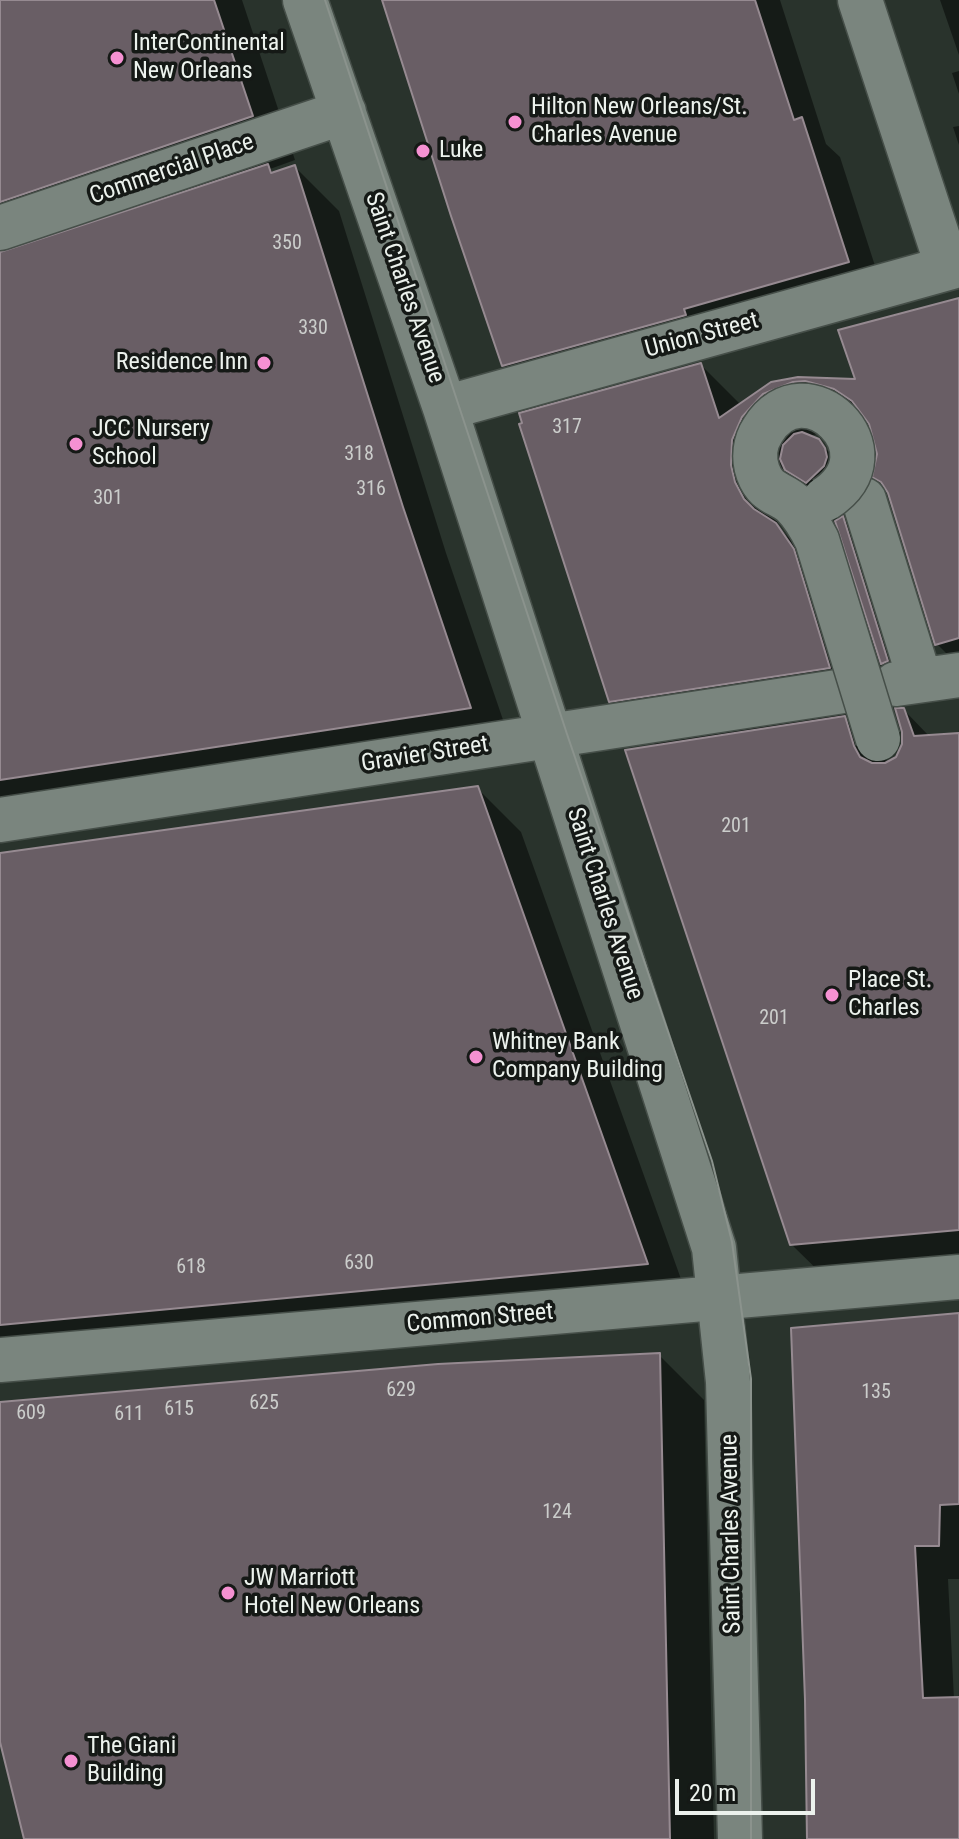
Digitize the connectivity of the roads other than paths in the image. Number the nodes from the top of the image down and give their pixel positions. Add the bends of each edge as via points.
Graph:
1 (305, 0) edge
2 (860, 0) edge
3 (344, 112) junction
4 (0, 228) edge
5 (954, 267) edge
6 (445, 408) junction
7 (899, 683) edge
8 (550, 736) junction
9 (878, 739) dead end
10 (0, 820) edge
11 (959, 1277) edge
12 (721, 1298) junction
13 (0, 1360) edge
14 (740, 1839) edge

1 - 3 street, Saint Charles Avenue
2 - 5 street
3 - 4 street, Commercial Place
3 - 6 street, Saint Charles Avenue
5 - 6 street, Union Street
6 - 8 street, Saint Charles Avenue
7 - 8 street, Gravier Street
7 - 9 street, bridge via 839,504 852,457 848,433 821,409 806,406 779,413 756,445 758,472 773,493 791,502 817,540
8 - 10 street, Gravier Street
8 - 12 street, Saint Charles Avenue via 714,1248
11 - 12 street, Common Street
12 - 13 street, Common Street
12 - 14 street, Saint Charles Avenue via 728,1382

